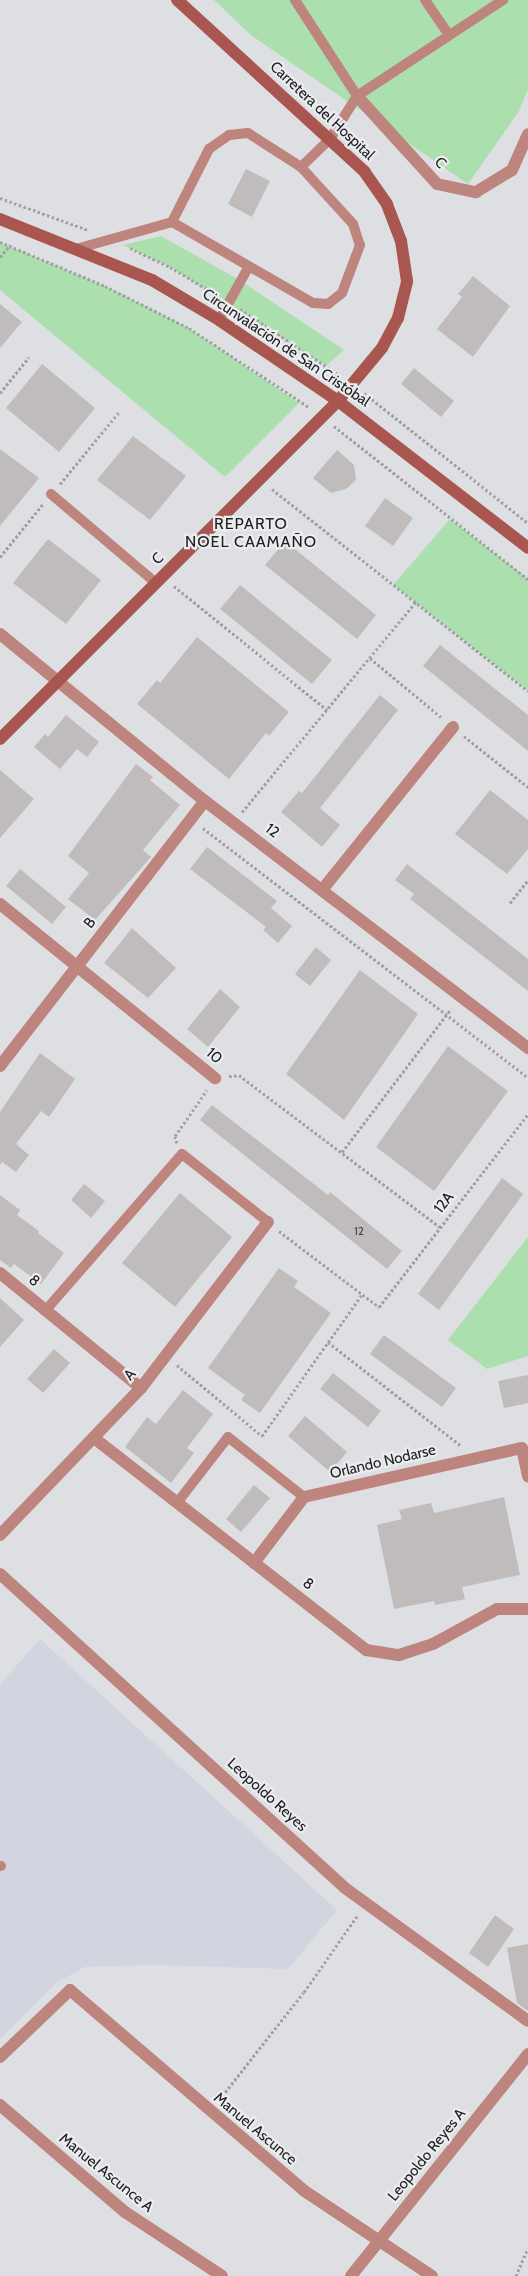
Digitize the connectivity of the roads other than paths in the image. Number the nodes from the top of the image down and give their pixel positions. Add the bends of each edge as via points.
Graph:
1 (177, 0) edge
2 (295, 0) edge
3 (425, 0) edge
4 (503, 0) edge
5 (449, 35) junction
6 (357, 96) junction
7 (528, 134) edge
8 (330, 138) junction
9 (301, 167) junction
10 (0, 219) edge
11 (172, 222) junction
12 (76, 249) junction
13 (248, 268) junction
14 (219, 320) junction
15 (338, 401) junction
16 (51, 494) dead end
17 (528, 548) edge
18 (160, 580) junction
19 (0, 634) edge
20 (57, 683) junction
21 (453, 727) road end
22 (0, 739) edge
23 (205, 801) junction
24 (322, 890) junction
25 (0, 904) edge
26 (77, 966) junction
27 (528, 1048) edge
28 (0, 1066) edge
29 (215, 1078) road end
30 (268, 1222) joint
31 (0, 1273) edge
32 (45, 1312) junction
33 (141, 1388) junction
34 (94, 1438) junction
35 (528, 1476) edge
36 (304, 1497) junction
37 (177, 1503) junction
38 (0, 1535) edge
39 (254, 1563) junction
40 (0, 1574) edge
41 (528, 1610) edge
42 (528, 2021) edge
43 (528, 2054) edge
44 (0, 2057) edge
45 (0, 2105) edge
46 (378, 2241) junction
47 (222, 2276) edge
48 (351, 2276) edge
49 (432, 2276) edge

1 - 8 main road, Carretera del Hospital
2 - 6 lane
3 - 5 lane
4 - 5 lane
5 - 6 lane
6 - 7 street, C via 437,184 476,192 512,170
6 - 8 lane
8 - 9 lane
8 - 15 main road, Carretera del Hospital via 365,172 387,204 401,241 407,281 398,318 382,348
9 - 11 lane via 248,133 229,135 209,149
9 - 13 lane via 353,224 360,245 342,293 328,304 313,303
10 - 12 main road, Circunvalación de San Cristóbal
11 - 12 lane
11 - 13 lane
12 - 14 main road, Circunvalación de San Cristóbal via 152,280
13 - 14 lane
14 - 15 main road, Circunvalación de San Cristóbal
15 - 17 main road, Circunvalación de San Cristóbal
15 - 18 main road, C
16 - 18 lane
18 - 20 main road, C
19 - 20 street, 12
20 - 22 main road, C
20 - 23 street, 12
21 - 24 street
23 - 24 street, 12
23 - 26 street, B
24 - 27 street, 12
25 - 26 street, 10
26 - 28 street, B
26 - 29 street, 10
30 - 32 lane via 182,1154
30 - 33 street, A
31 - 32 street, 8
32 - 33 street, 8
33 - 34 street, A
34 - 37 street, 8
34 - 38 street, A
35 - 36 street, Orlando Nodarse via 522,1448
36 - 37 lane via 228,1437
36 - 39 street
37 - 39 street, 8
39 - 41 street, 8 via 366,1650 399,1655 433,1644 497,1609
40 - 42 street, Leopoldo Reyes via 338,1881
43 - 46 street, Leopoldo Reyes A
44 - 46 street, Manuel Ascunce via 70,1990 303,2190
45 - 47 street, Manuel Ascunce A via 125,2212
46 - 48 street, Leopoldo Reyes A
46 - 49 street, Manuel Ascunce

